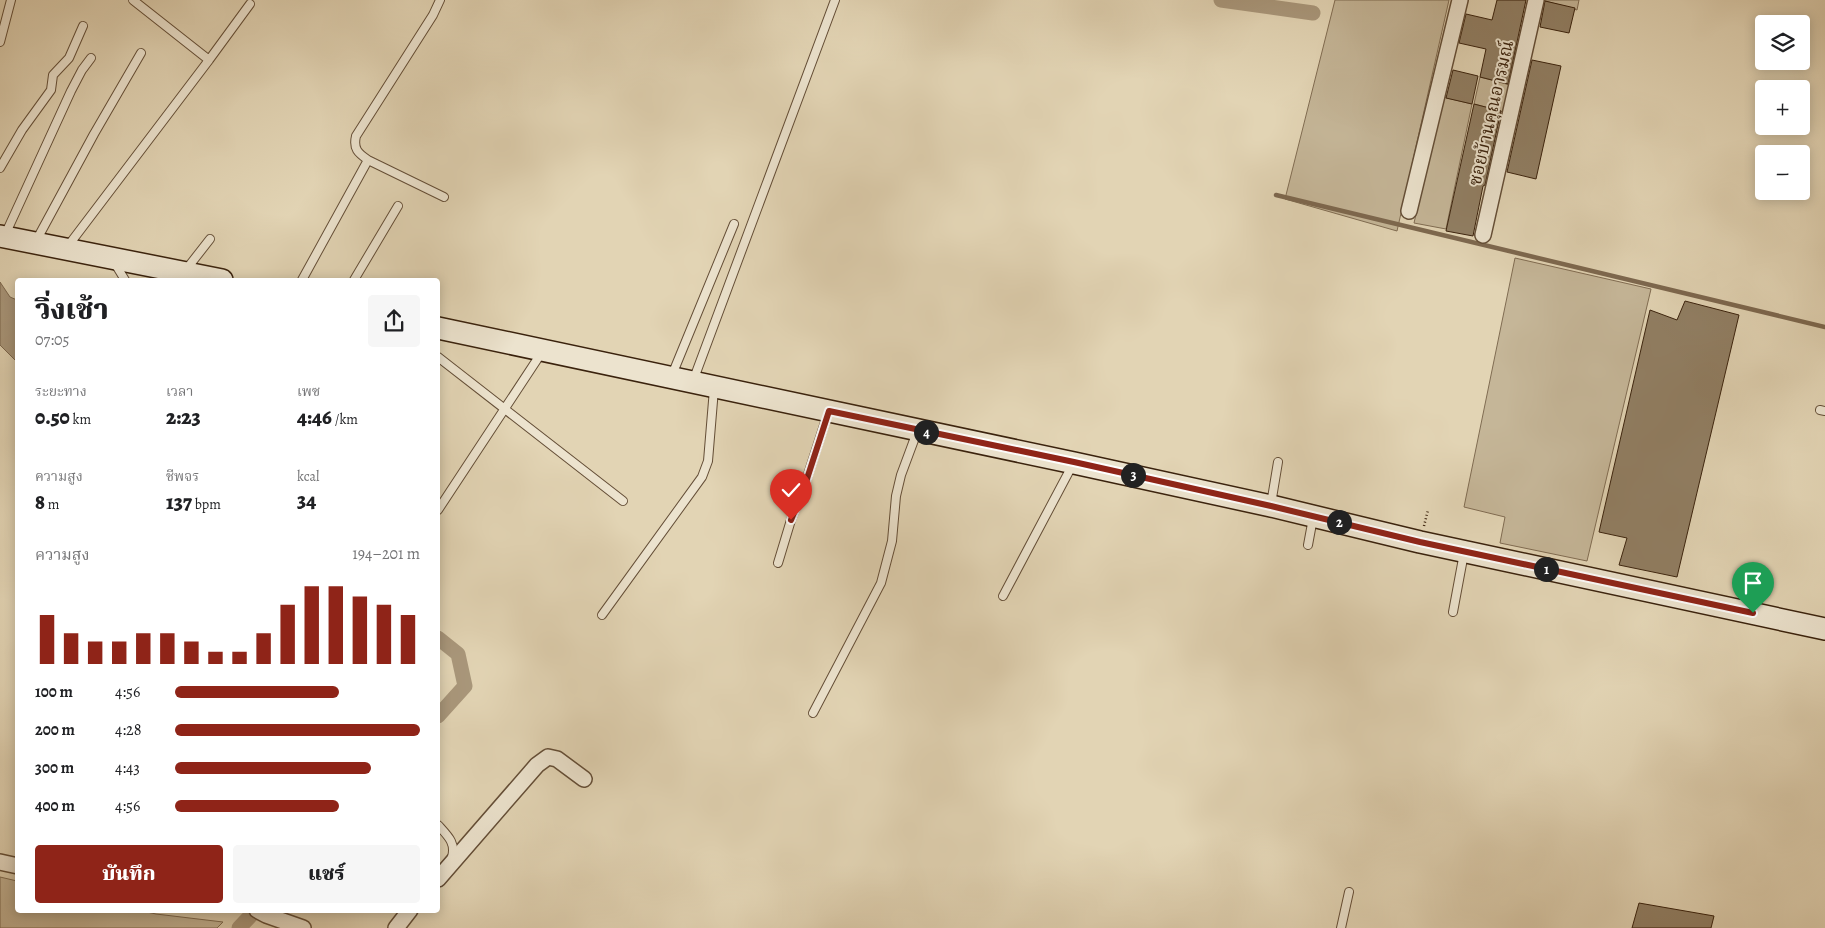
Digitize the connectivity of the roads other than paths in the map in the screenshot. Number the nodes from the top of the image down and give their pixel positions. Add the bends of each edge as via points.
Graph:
1 (11, 0) edge
2 (133, 0) edge
3 (440, 0) edge
4 (835, 0) edge
5 (1460, 0) edge
6 (1536, 0) edge
7 (250, 4) dead end
8 (83, 26) dead end
9 (0, 42) edge
10 (141, 53) dead end
11 (91, 58) dead end
12 (209, 60) junction
13 (368, 160) junction
14 (0, 168) edge
15 (444, 197) dead end
16 (398, 206) dead end
17 (1409, 211) dead end
18 (734, 224) dead end
19 (1483, 235) dead end
20 (2, 236) edge
21 (210, 239) dead end
22 (35, 243) junction
23 (65, 250) junction
24 (112, 258) junction
25 (183, 272) junction
26 (124, 278) edge
27 (212, 278) edge
28 (303, 278) edge
29 (355, 278) edge
30 (440, 328) edge
31 (543, 350) junction
32 (440, 359) edge
33 (672, 377) junction
34 (693, 382) junction
35 (714, 387) junction
36 (504, 409) junction
37 (829, 411) junction
38 (917, 430) junction
39 (1074, 462) junction
40 (1278, 462) dead end
41 (623, 501) dead end
42 (1271, 506) junction
43 (440, 507) edge
44 (1313, 516) junction
45 (1308, 544) dead end
46 (1464, 551) junction
47 (778, 563) dead end
48 (1003, 596) dead end
49 (1453, 612) dead end
50 (602, 615) dead end
51 (1825, 629) edge
52 (813, 712) dead end
53 (584, 779) dead end
54 (440, 827) edge
55 (0, 862) edge
56 (450, 864) junction
57 (15, 865) edge
58 (440, 876) edge
59 (1349, 892) dead end
60 (265, 913) edge
61 (408, 913) edge
62 (303, 928) edge
63 (396, 928) edge
64 (1341, 928) edge

1 - 9 lane
2 - 12 lane
3 - 13 lane via 434,15 356,136 356,152
4 - 34 lane
5 - 17 street
6 - 19 street, ซอยบ้านคุณอารมณ์
7 - 12 lane
8 - 14 lane via 69,58 53,75 51,90
10 - 22 lane
11 - 20 lane via 71,91
12 - 23 lane
13 - 15 lane
13 - 28 lane
16 - 29 lane
18 - 33 lane
20 - 22 street
21 - 25 lane
22 - 23 street
23 - 24 street
24 - 25 street
24 - 26 lane
25 - 27 street
30 - 31 street
31 - 33 street
31 - 36 lane
32 - 36 lane
33 - 34 street
34 - 35 street
35 - 37 street
35 - 50 lane via 708,461 702,477
36 - 41 lane
36 - 43 lane
37 - 38 street
37 - 47 lane
38 - 39 street
38 - 52 lane via 896,496 892,541 881,582
39 - 42 street
39 - 48 lane
40 - 42 lane
42 - 44 street
44 - 45 lane
44 - 46 street
46 - 49 lane
46 - 51 street
53 - 56 street via 557,759 548,757
54 - 56 lane via 454,848
55 - 57 street
56 - 58 street
59 - 64 lane
60 - 62 street
61 - 63 street

